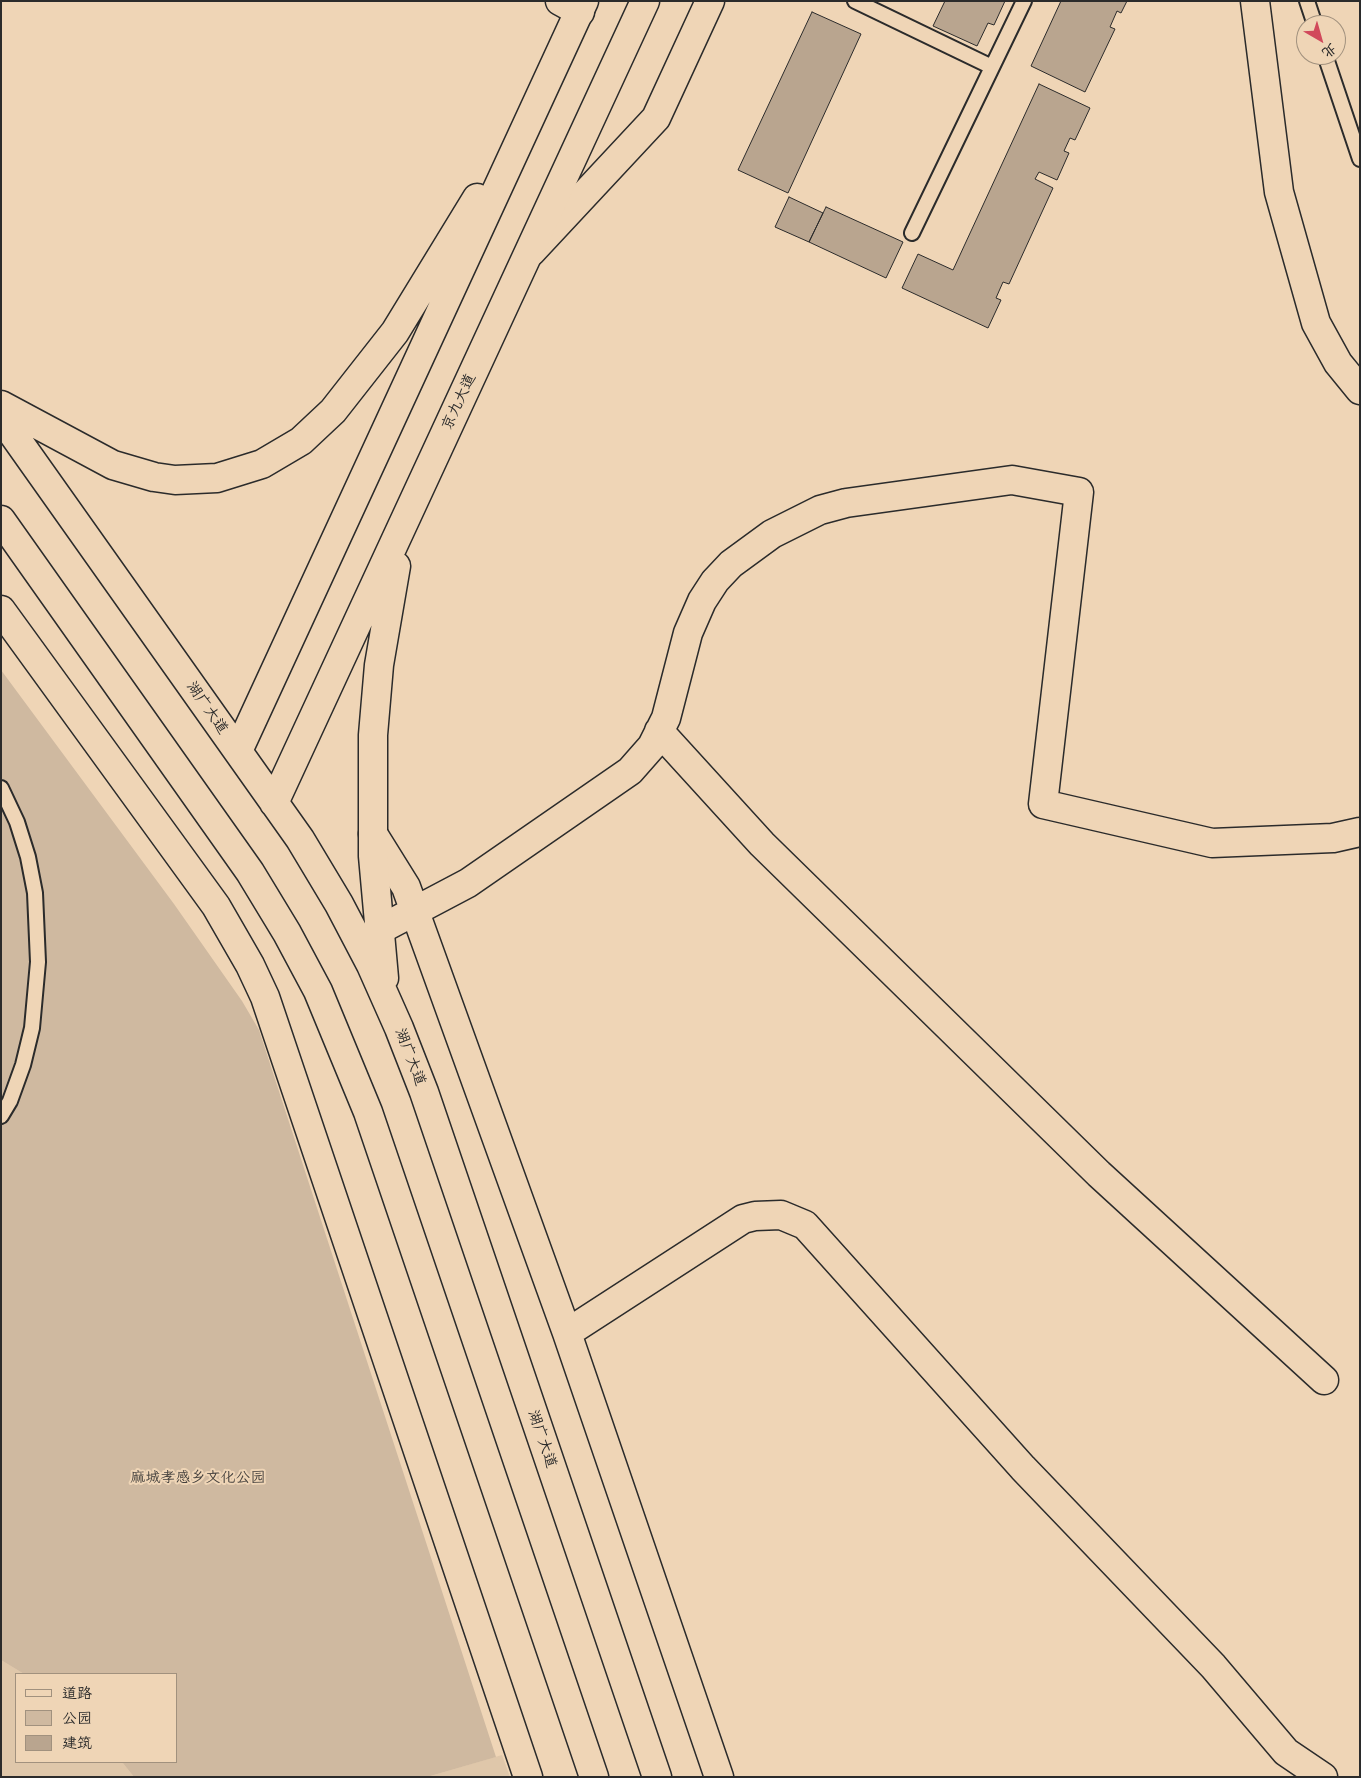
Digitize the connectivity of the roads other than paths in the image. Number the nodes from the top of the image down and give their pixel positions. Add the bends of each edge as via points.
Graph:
1 (645, 1) edge
2 (710, 1) edge
3 (855, 1) edge
4 (1024, 1) edge
5 (1256, 1) edge
6 (1307, 1) edge
7 (575, 5) edge
8 (1312, 15) edge
9 (1328, 65) edge
10 (992, 67) junction
11 (541, 95) junction
12 (1360, 159) edge
13 (912, 233) dead end
14 (527, 257) junction
15 (1360, 390) edge
16 (1, 405) edge
17 (1, 417) edge
18 (409, 511) junction
19 (1, 520) edge
20 (1, 610) edge
21 (659, 732) junction
22 (238, 751) junction
23 (1, 788) edge
24 (274, 803) junction
25 (1360, 832) edge
26 (373, 834) junction
27 (415, 911) junction
28 (379, 930) junction
29 (388, 1002) junction
30 (1, 1116) edge
31 (567, 1333) junction
32 (1324, 1380) dead end
33 (528, 1777) edge
34 (594, 1777) edge
35 (657, 1777) edge
36 (720, 1777) edge
37 (1323, 1777) edge

1 - 14 street, 京九大道
2 - 14 street via 656,118
3 - 10 lane
4 - 10 lane
5 - 15 street via 1279,192 1316,323 1338,363
6 - 8 lane
7 - 11 street
9 - 12 lane
10 - 13 lane
11 - 16 street via 394,332 333,411 301,440 262,464 217,478 154,478 113,465
11 - 22 street
14 - 18 street, 京九大道
17 - 22 street, 湖广大道
18 - 24 street, 京九大道
18 - 26 street via 378,665 373,734
19 - 34 street via 250,872 318,991 368,1112
20 - 33 street via 216,906 265,997
21 - 25 street via 666,718 688,633 702,600 731,564 764,539 803,518 846,504 1012,480 1080,492 1043,804 1212,843 1333,838
21 - 27 street via 652,746 630,771 468,883
21 - 32 street via 762,844 1099,1174
22 - 24 street, 湖广大道
23 - 30 lane via 17,822 28,857 35,893 38,962 32,1028 23,1065
24 - 29 street, 湖广大道 via 339,904
26 - 27 street via 406,887
26 - 28 street
27 - 28 street
27 - 31 street
28 - 29 street
29 - 35 street, 湖广大道 via 424,1092
31 - 36 street
31 - 37 street via 743,1219 781,1215 805,1225 1023,1468 1213,1666 1286,1752

